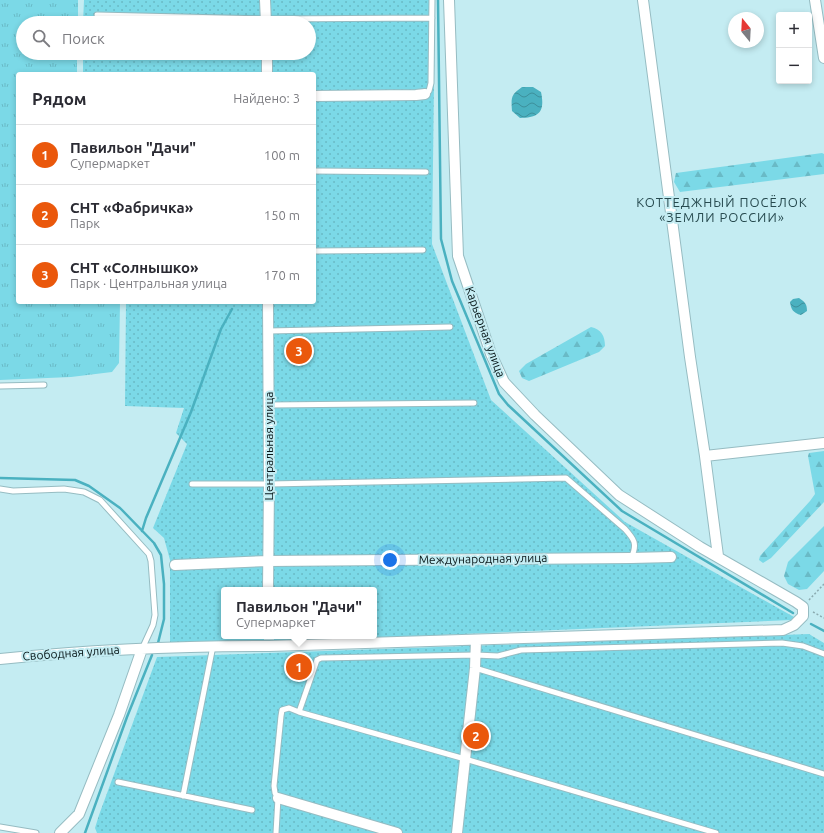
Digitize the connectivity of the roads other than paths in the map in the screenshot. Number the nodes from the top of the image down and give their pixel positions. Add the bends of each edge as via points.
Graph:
1 (265, 0) edge
2 (432, 0) edge
3 (449, 0) edge
4 (643, 0) edge
5 (815, 0) edge
6 (98, 15) dead end
7 (126, 16) edge
8 (266, 16) edge
9 (432, 18) junction
10 (316, 20) edge
11 (824, 58) edge
12 (267, 60) edge
13 (267, 72) edge
14 (425, 94) joint
15 (316, 96) edge
16 (316, 171) edge
17 (426, 172) dead end
18 (423, 250) dead end
19 (316, 251) edge
20 (268, 304) edge
21 (450, 327) dead end
22 (268, 331) junction
23 (0, 386) edge
24 (44, 386) dead end
25 (474, 403) dead end
26 (269, 405) junction
27 (824, 443) edge
28 (704, 456) junction
29 (192, 484) dead end
30 (269, 484) junction
31 (0, 490) edge
32 (671, 556) dead end
33 (718, 556) junction
34 (631, 558) junction
35 (268, 561) junction
36 (175, 565) dead end
37 (268, 587) edge
38 (802, 607) joint
39 (476, 640) junction
40 (269, 641) edge
41 (214, 646) junction
42 (142, 649) junction
43 (824, 654) edge
44 (476, 655) junction
45 (0, 659) edge
46 (475, 668) junction
47 (299, 712) junction
48 (465, 759) junction
49 (824, 774) edge
50 (118, 782) dead end
51 (183, 796) junction
52 (278, 798) junction
53 (252, 810) dead end
54 (0, 827) edge
55 (36, 833) edge
56 (60, 833) edge
57 (276, 833) edge
58 (397, 833) edge
59 (457, 833) edge
60 (716, 833) edge

1 - 8 street
2 - 9 lane
3 - 33 street, Карьерная улица via 458,256 491,354 504,382 619,495
4 - 28 street
5 - 11 street
6 - 7 lane
9 - 10 lane
9 - 14 lane via 431,83 429,91
12 - 13 street
14 - 15 street
16 - 17 lane
18 - 19 lane
20 - 22 street, Центральная улица
21 - 22 lane
22 - 26 street, Центральная улица
23 - 24 lane
25 - 26 lane
26 - 30 street, Центральная улица
27 - 28 street
28 - 33 street
29 - 30 lane
30 - 34 lane via 566,478 632,537 635,544
30 - 35 street, Центральная улица
31 - 42 lane via 64,489 84,492 100,500 148,554 151,561 155,615
32 - 34 street, Международная улица
33 - 38 street, Карьерная улица
34 - 35 street, Международная улица
35 - 36 street, Международная улица
35 - 37 street, Центральная улица
38 - 39 street, Свободная улица via 803,616 794,625 783,630
39 - 40 street, Свободная улица
39 - 44 street
40 - 41 street, Свободная улица
41 - 42 street, Свободная улица
41 - 51 lane
42 - 45 street, Свободная улица
42 - 56 street via 80,814
43 - 44 lane via 803,646 782,643 521,650 498,656
44 - 46 street
44 - 47 lane via 321,658 317,660
46 - 48 street
46 - 49 lane
47 - 48 lane
47 - 52 lane via 289,708 282,710 274,786
48 - 59 street
48 - 60 lane
50 - 51 lane
51 - 53 lane
52 - 57 lane
52 - 58 street
54 - 55 lane

